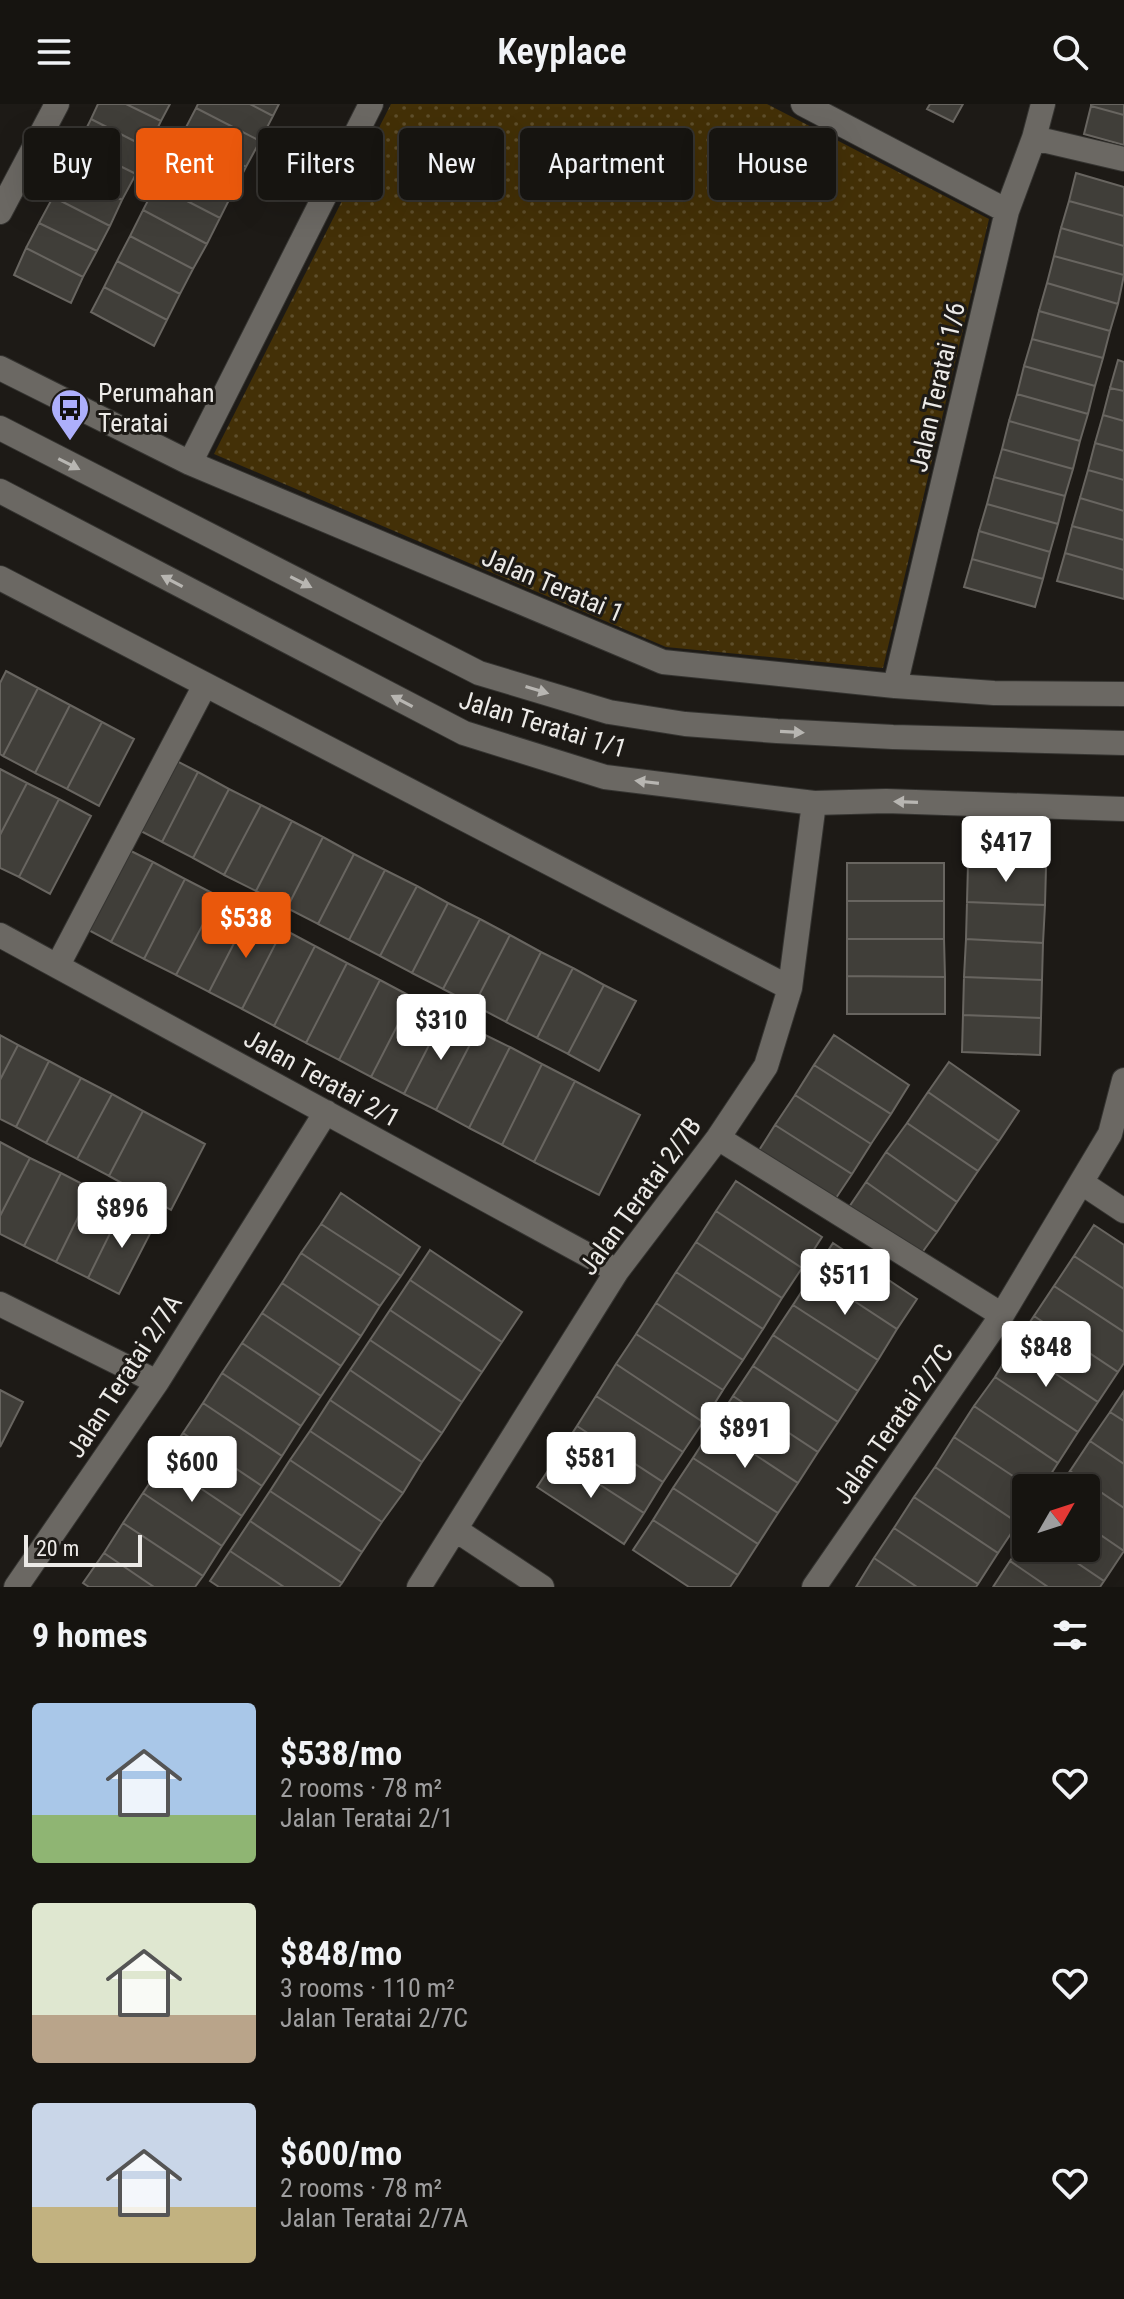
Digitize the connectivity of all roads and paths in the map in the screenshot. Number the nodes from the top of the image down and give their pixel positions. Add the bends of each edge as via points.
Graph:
1 (57, 104) edge
2 (371, 104) edge
3 (803, 104) edge
4 (1043, 104) edge
5 (1034, 138) junction
6 (1124, 159) edge
7 (1007, 211) junction
8 (0, 212) edge
9 (0, 368) edge
10 (0, 428) edge
11 (190, 463) junction
12 (0, 491) edge
13 (0, 578) edge
14 (205, 685) junction
15 (895, 686) junction
16 (1124, 694) edge
17 (1124, 743) edge
18 (814, 803) junction
19 (1124, 809) edge
20 (0, 935) edge
21 (58, 965) junction
22 (790, 988) junction
23 (1124, 1080) edge
24 (326, 1112) junction
25 (718, 1138) junction
26 (1082, 1183) junction
27 (1124, 1211) edge
28 (617, 1271) junction
29 (0, 1304) edge
30 (1002, 1315) junction
31 (157, 1382) junction
32 (456, 1530) junction
33 (16, 1587) edge
34 (419, 1587) edge
35 (542, 1587) edge
36 (814, 1587) edge

1 - 8 street
2 - 11 street
3 - 7 street
4 - 5 street, Jalan Teratai 1/6
5 - 6 street
5 - 7 street, Jalan Teratai 1/6
7 - 15 street, Jalan Teratai 1/6
9 - 11 street, Jalan Teratai 1
10 -> 17 street, Jalan Teratai 1/1 via 479,673 609,712 777,731
11 - 15 street, Jalan Teratai 1 via 663,662
18 -> 12 street, Jalan Teratai 1/1 via 605,777 464,733
13 - 14 street
14 - 21 street
14 - 22 street
15 - 16 street, Jalan Teratai 1
19 -> 18 street, Jalan Teratai 1/1
18 - 22 street, Jalan Teratai 2/7B
20 - 21 street, Jalan Teratai 2/1
21 - 24 street, Jalan Teratai 2/1
22 - 25 street, Jalan Teratai 2/7B via 766,1066
23 - 26 street, Jalan Teratai 2/7C via 1110,1134
24 - 28 street, Jalan Teratai 2/1
24 - 31 street, Jalan Teratai 2/7A
25 - 28 street, Jalan Teratai 2/7B
25 - 30 street
26 - 27 street
26 - 30 street, Jalan Teratai 2/7C
28 - 32 street, Jalan Teratai 2/7B
29 - 31 street
30 - 36 street, Jalan Teratai 2/7C
31 - 33 street, Jalan Teratai 2/7A
32 - 34 street, Jalan Teratai 2/7B
32 - 35 street

